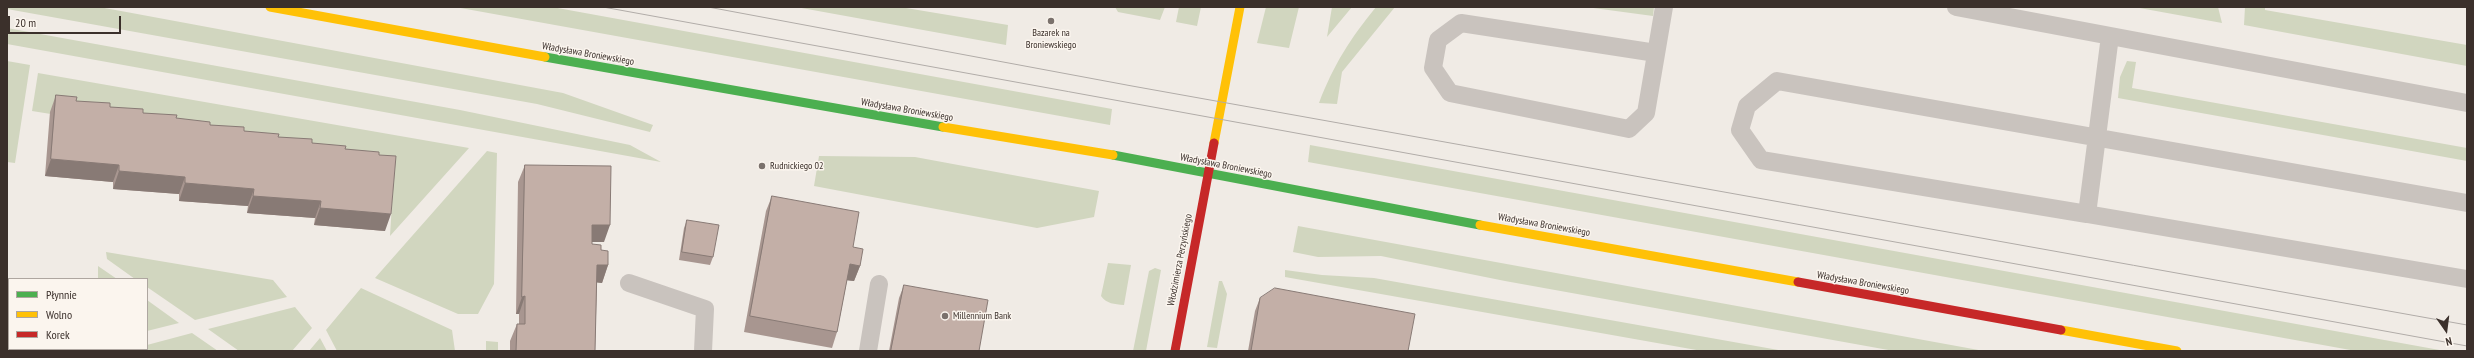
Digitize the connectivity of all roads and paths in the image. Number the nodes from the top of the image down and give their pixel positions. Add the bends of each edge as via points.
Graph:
1 (270, 7) edge
2 (1240, 7) edge
3 (1664, 7) edge
4 (1956, 7) edge
5 (2110, 36) junction
6 (1656, 53) junction
7 (2467, 103) edge
8 (2098, 137) junction
9 (1207, 173) junction
10 (2467, 203) edge
11 (2087, 214) junction
12 (2467, 279) edge
13 (629, 283) dead end
14 (879, 284) dead end
15 (703, 351) edge
16 (868, 351) edge
17 (1175, 351) edge
18 (2177, 351) edge

1 - 9 main road, Władysława Broniewskiego via 760,96
2 - 9 main road, Włodzimierza Perzyńskiego
3 - 6 lane
4 - 5 lane
5 - 7 lane
5 - 8 lane
6 - 6 lane via 1646,114 1629,129 1450,93 1433,68 1438,40 1461,23
8 - 10 lane
8 - 11 lane
8 - 11 lane via 1777,81 1747,106 1740,130 1761,160
9 - 17 main road, Włodzimierza Perzyńskiego
9 - 18 main road, Władysława Broniewskiego
11 - 12 lane
13 - 15 lane via 705,309
14 - 16 lane

